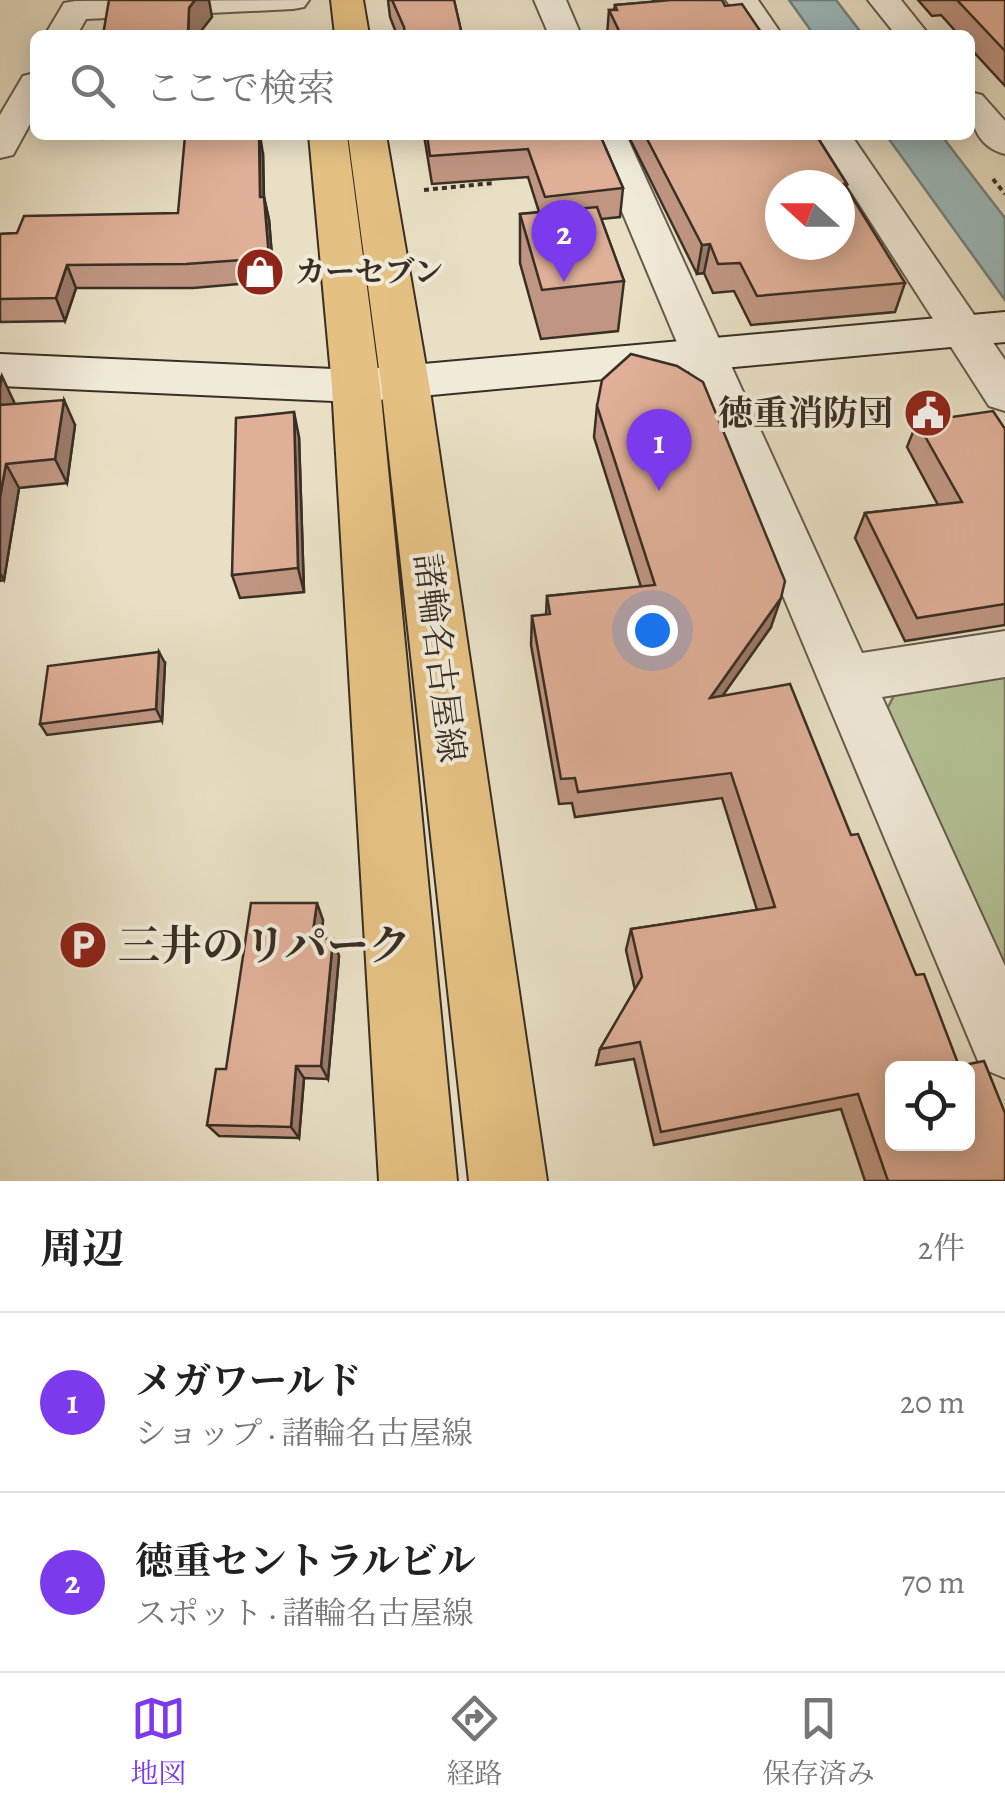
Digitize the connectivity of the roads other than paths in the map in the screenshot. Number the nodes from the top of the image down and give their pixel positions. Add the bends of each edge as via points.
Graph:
1 (347, 0) edge
2 (550, 0) edge
3 (742, 0) edge
4 (884, 0) edge
5 (307, 6) edge
6 (65, 30) edge
7 (351, 30) edge
8 (563, 30) edge
9 (763, 30) edge
10 (909, 30) edge
11 (30, 92) edge
12 (975, 108) edge
13 (329, 140) edge
14 (368, 140) edge
15 (610, 140) edge
16 (836, 140) edge
17 (1005, 143) edge
18 (0, 147) edge
19 (985, 329) edge
20 (703, 356) junction
21 (0, 370) edge
22 (381, 385) junction
23 (1005, 395) edge
24 (1005, 654) edge
25 (848, 680) junction
26 (1005, 1044) edge
27 (418, 1181) edge
28 (508, 1181) edge

1 - 7 main road
2 - 8 street
3 - 9 street
4 - 10 street
5 - 6 street via 76,10
11 - 18 street
12 - 17 street
13 - 22 main road, 諸輪名古屋線
14 - 22 main road, 諸輪名古屋線
15 - 20 street
16 - 19 street
19 - 20 street
19 - 23 street
20 - 22 street
20 - 25 street
21 - 22 street
22 - 27 main road, 諸輪名古屋線
22 - 28 main road, 諸輪名古屋線
24 - 25 street
25 - 26 street

